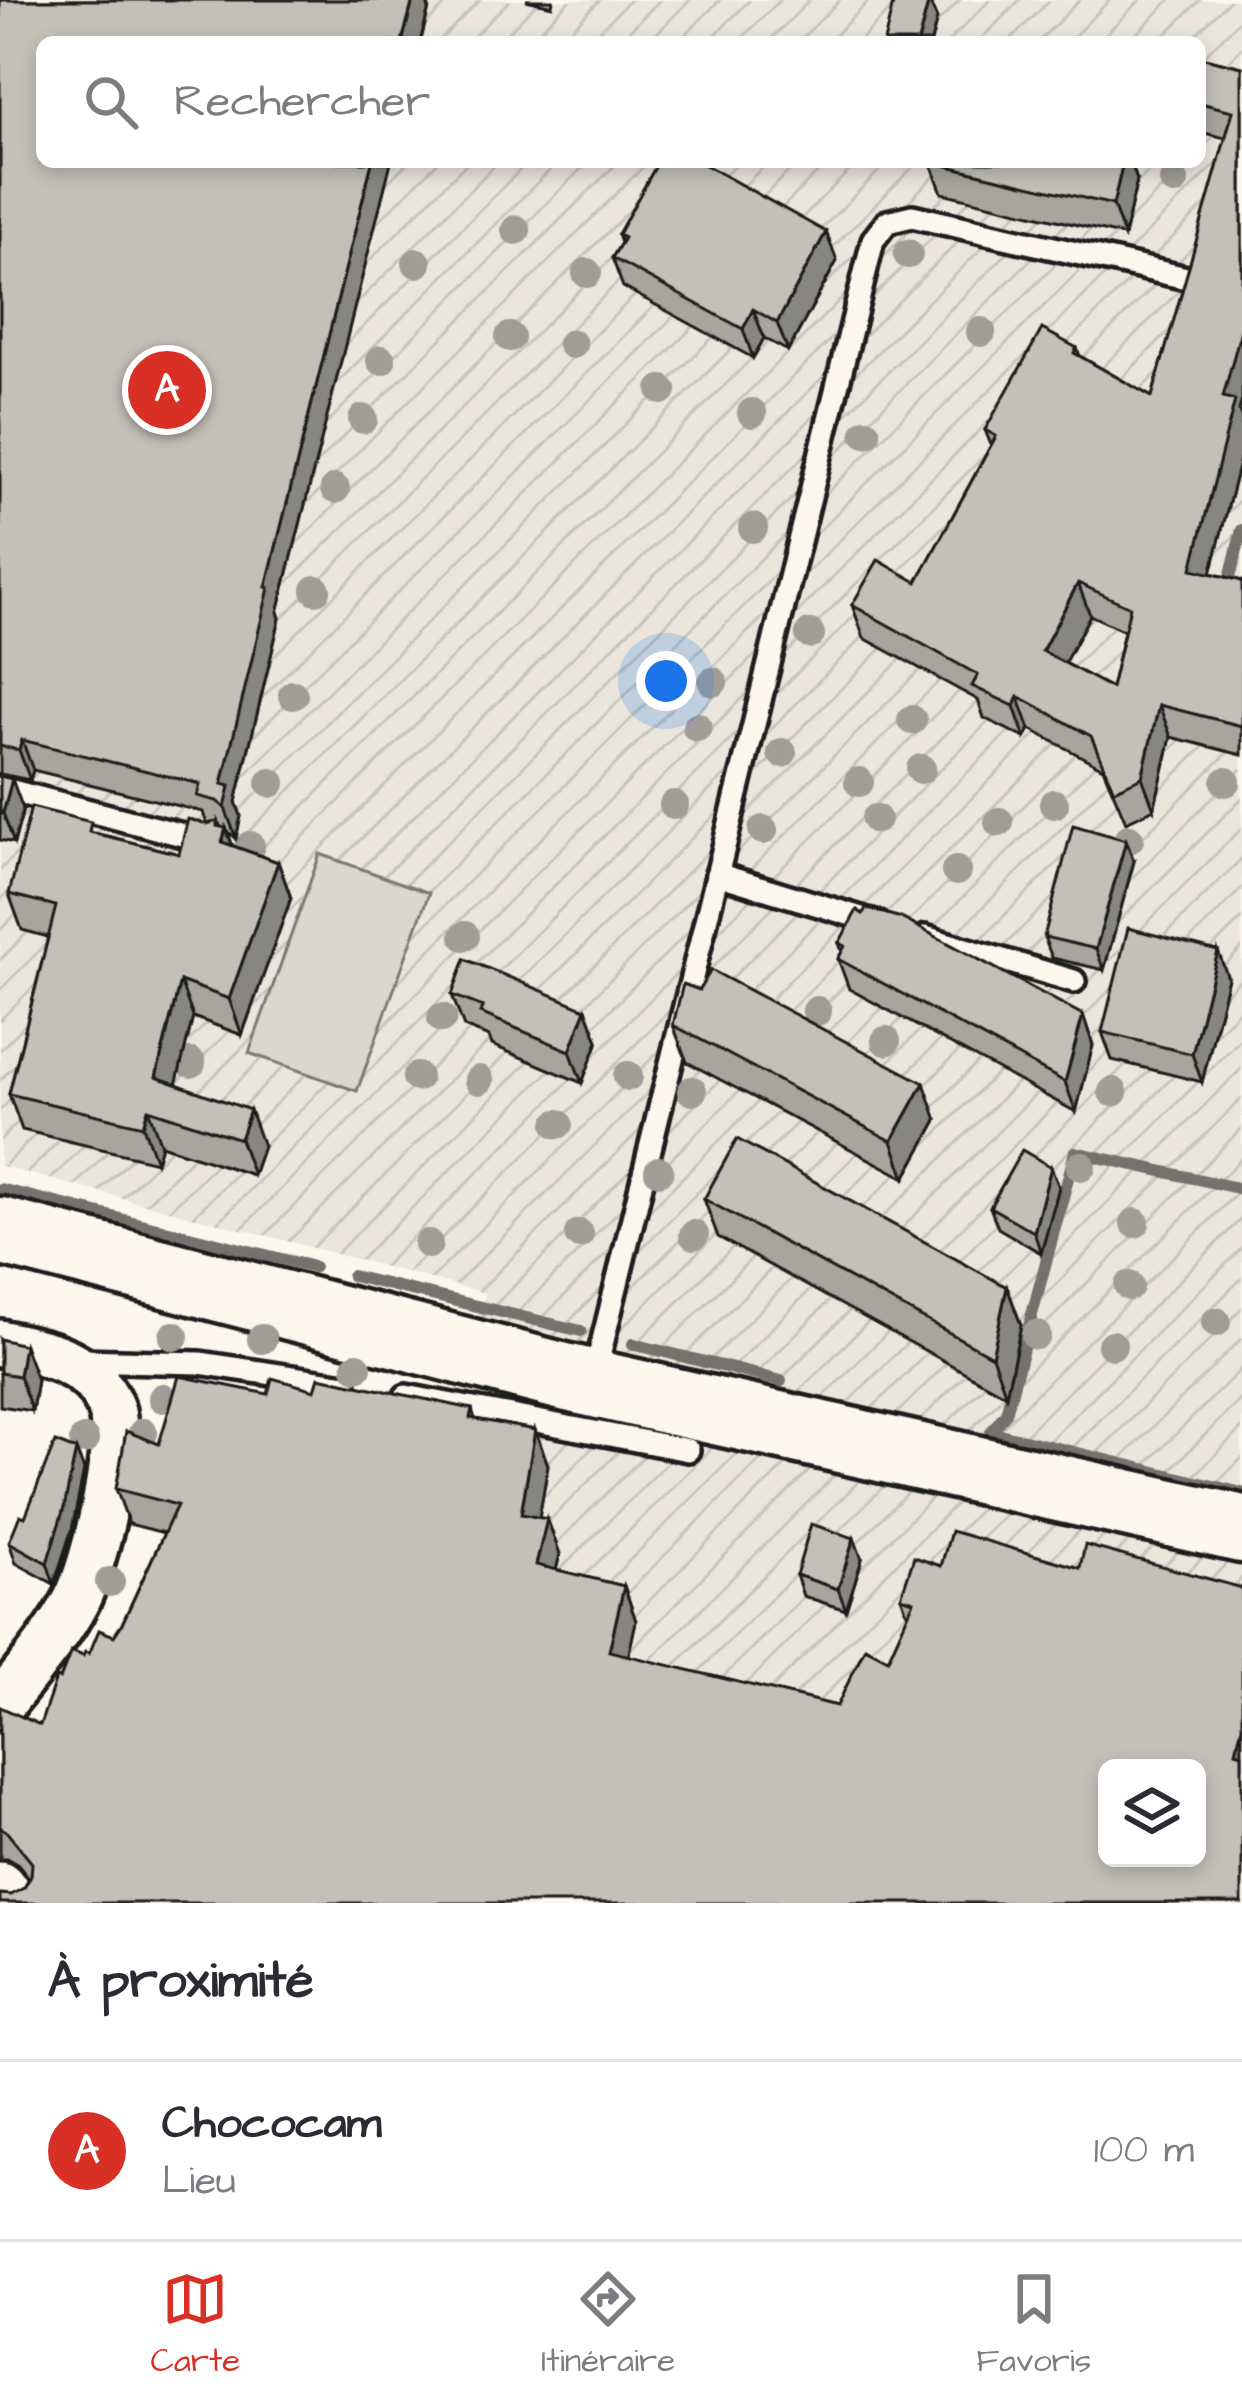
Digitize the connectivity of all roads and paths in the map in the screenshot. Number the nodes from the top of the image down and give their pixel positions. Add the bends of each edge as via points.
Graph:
1 (1191, 279) edge
2 (0, 788) edge
3 (223, 845) edge
4 (717, 874) junction
5 (1074, 981) dead end
6 (0, 1231) edge
7 (0, 1342) edge
8 (66, 1360) junction
9 (593, 1382) junction
10 (688, 1450) dead end
11 (1242, 1529) edge
12 (0, 1706) edge
13 (0, 1885) edge
14 (18, 1903) edge

1 - 4 lane via 912,216 887,221 873,240
2 - 3 lane
4 - 5 lane
4 - 9 lane
6 - 9 main road
7 - 8 street
8 - 10 lane via 200,1363
8 - 12 street via 95,1382 111,1408 106,1493 76,1600
9 - 11 main road
13 - 14 street

